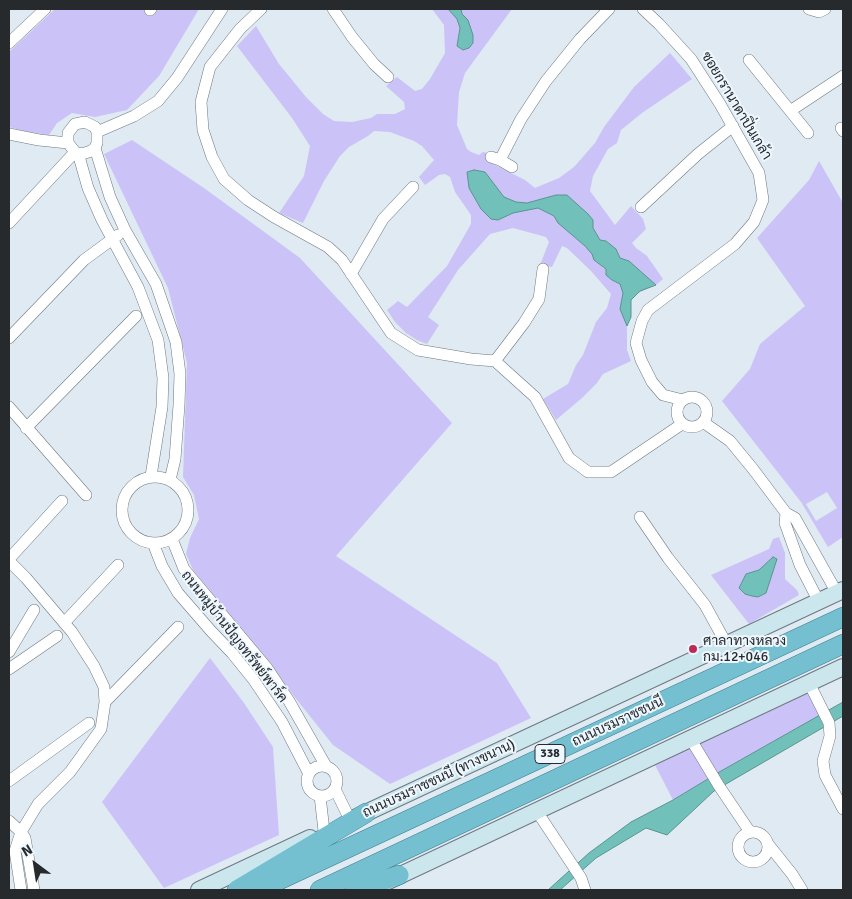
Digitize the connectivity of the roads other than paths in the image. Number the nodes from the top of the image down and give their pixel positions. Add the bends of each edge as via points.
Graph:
1 (45, 9) edge
2 (222, 9) edge
3 (261, 9) edge
4 (333, 9) edge
5 (608, 9) edge
6 (643, 9) edge
7 (809, 9) edge
8 (825, 9) edge
9 (9, 43) edge
10 (748, 60) dead end
11 (843, 76) edge
12 (388, 77) dead end
13 (790, 111) junction
14 (733, 126) junction
15 (97, 132) junction
16 (9, 134) edge
17 (808, 134) dead end
18 (95, 148) junction
19 (73, 149) junction
20 (512, 168) dead end
21 (413, 187) dead end
22 (641, 207) dead end
23 (9, 223) edge
24 (125, 230) junction
25 (111, 239) junction
26 (132, 242) junction
27 (118, 250) junction
28 (543, 270) dead end
29 (351, 274) junction
30 (136, 316) dead end
31 (9, 338) edge
32 (495, 361) junction
33 (682, 400) junction
34 (9, 408) edge
35 (703, 422) junction
36 (682, 424) junction
37 (26, 428) junction
38 (151, 476) junction
39 (170, 480) junction
40 (86, 495) dead end
41 (62, 501) dead end
42 (786, 513) junction
43 (640, 517) dead end
44 (172, 539) junction
45 (153, 543) junction
46 (9, 560) edge
47 (118, 566) dead end
48 (840, 592) edge
49 (819, 602) junction
50 (34, 610) dead end
51 (843, 617) edge
52 (64, 622) junction
53 (178, 627) dead end
54 (57, 636) dead end
55 (843, 644) edge
56 (727, 645) junction
57 (9, 652) edge
58 (843, 667) edge
59 (9, 669) edge
60 (809, 683) junction
61 (105, 702) junction
62 (89, 723) dead end
63 (690, 738) junction
64 (326, 766) junction
65 (309, 774) junction
66 (9, 781) edge
67 (335, 789) junction
68 (320, 796) junction
69 (843, 809) edge
70 (536, 810) junction
71 (358, 816) junction
72 (9, 821) edge
73 (21, 832) junction
74 (324, 832) junction
75 (750, 832) junction
76 (768, 844) junction
77 (12, 849) edge
78 (399, 875) junction
79 (21, 890) edge
80 (34, 890) edge
81 (198, 890) edge
82 (237, 890) edge
83 (258, 890) edge
84 (320, 890) edge
85 (355, 890) edge
86 (368, 890) edge
87 (585, 890) edge
88 (802, 890) edge

1 - 9 street
2 - 15 street via 158,101
3 - 29 street via 240,29 210,67 201,102 204,130 212,157 224,179 248,200 328,247
4 - 12 street via 352,37
5 - 20 street via 546,81 495,159
6 - 14 street, ซอยกรานาดาปิ่นเกล้า via 691,59
7 - 8 street via 819,12
10 - 13 street
11 - 13 street
13 - 17 street
14 - 22 street
14 - 33 street, ซอยกรานาดาปิ่นเกล้า via 759,173 763,200 754,222 736,244 648,310 636,343 652,382 663,395
15 - 18 street
15 - 19 street via 90,124 80,122 70,128 68,132
16 - 19 street
18 - 19 street via 87,153
18 - 24 street via 110,197
19 - 23 street
19 - 25 street
21 - 29 street via 383,219
24 - 25 street
24 - 26 street
25 - 27 street
25 - 31 street via 84,260
26 - 27 street
26 - 39 street via 156,284 176,342 179,406 175,460
27 - 38 street via 147,309 158,340 164,378
28 - 32 street via 540,299
29 - 32 street via 391,333 418,350
30 - 37 street
32 - 36 street via 535,397 569,458 588,472 611,472
33 - 35 street, ซอยกรานาดาปิ่นเกล้า via 693,397 703,402 707,412
33 - 36 street via 676,412
34 - 37 street
35 - 36 street via 692,427
35 - 42 street via 730,441
37 - 40 street
38 - 39 street
38 - 45 street via 138,481 127,491 122,504 122,518 128,531 139,540
39 - 44 street via 182,489 188,502 185,523
41 - 46 street
42 - 48 street via 794,518
42 - 49 street via 785,523 800,565
43 - 56 street via 705,605
44 - 45 street
44 - 64 street, ถนนหมู่บ้านปัญจทรัพย์พาร์ค via 184,569 267,668
45 - 65 street, ถนนหมู่บ้านปัญจทรัพย์พาร์ค via 178,594 253,679 282,722
46 - 52 street
47 - 52 street
48 - 49 main road, ถนนบรมราชชนนี (ทางขนาน) / 338
49 - 56 main road, ถนนบรมราชชนนี (ทางขนาน) / 338
50 - 57 street
51 - 83 highway, ถนนบรมราชชนนี / 338
52 - 61 street via 94,666 104,687
53 - 61 street
54 - 59 street
55 - 84 highway, ถนนบรมราชชนนี / 338
56 - 71 main road, ถนนบรมราชชนนี (ทางขนาน) / 338
58 - 60 main road
60 - 63 main road
60 - 69 street via 826,718 830,736 823,761 826,775
61 - 73 street via 101,729 70,772 38,804
62 - 66 street
63 - 70 main road
63 - 75 street
64 - 65 street via 313,769
64 - 67 street, ถนนหมู่บ้านปัญจทรัพย์พาร์ค via 335,772 338,784
65 - 68 street, ถนนหมู่บ้านปัญจทรัพย์พาร์ค via 308,785 314,794
67 - 68 street via 331,794
67 - 71 street, ถนนหมู่บ้านปัญจทรัพย์พาร์ค
68 - 74 street, ถนนหมู่บ้านปัญจทรัพย์พาร์ค
70 - 78 main road
70 - 87 street via 581,878
71 - 74 main road, ถนนบรมราชชนนี (ทางขนาน) / 338
71 - 82 highway
72 - 73 street
73 - 77 street
73 - 80 street
74 - 81 main road, ถนนบรมราชชนนี (ทางขนาน) / 338
75 - 76 street via 762,834
75 - 76 street via 744,834 738,845 747,861 753,862 765,856
76 - 88 street
77 - 79 street
78 - 85 highway
78 - 86 main road

